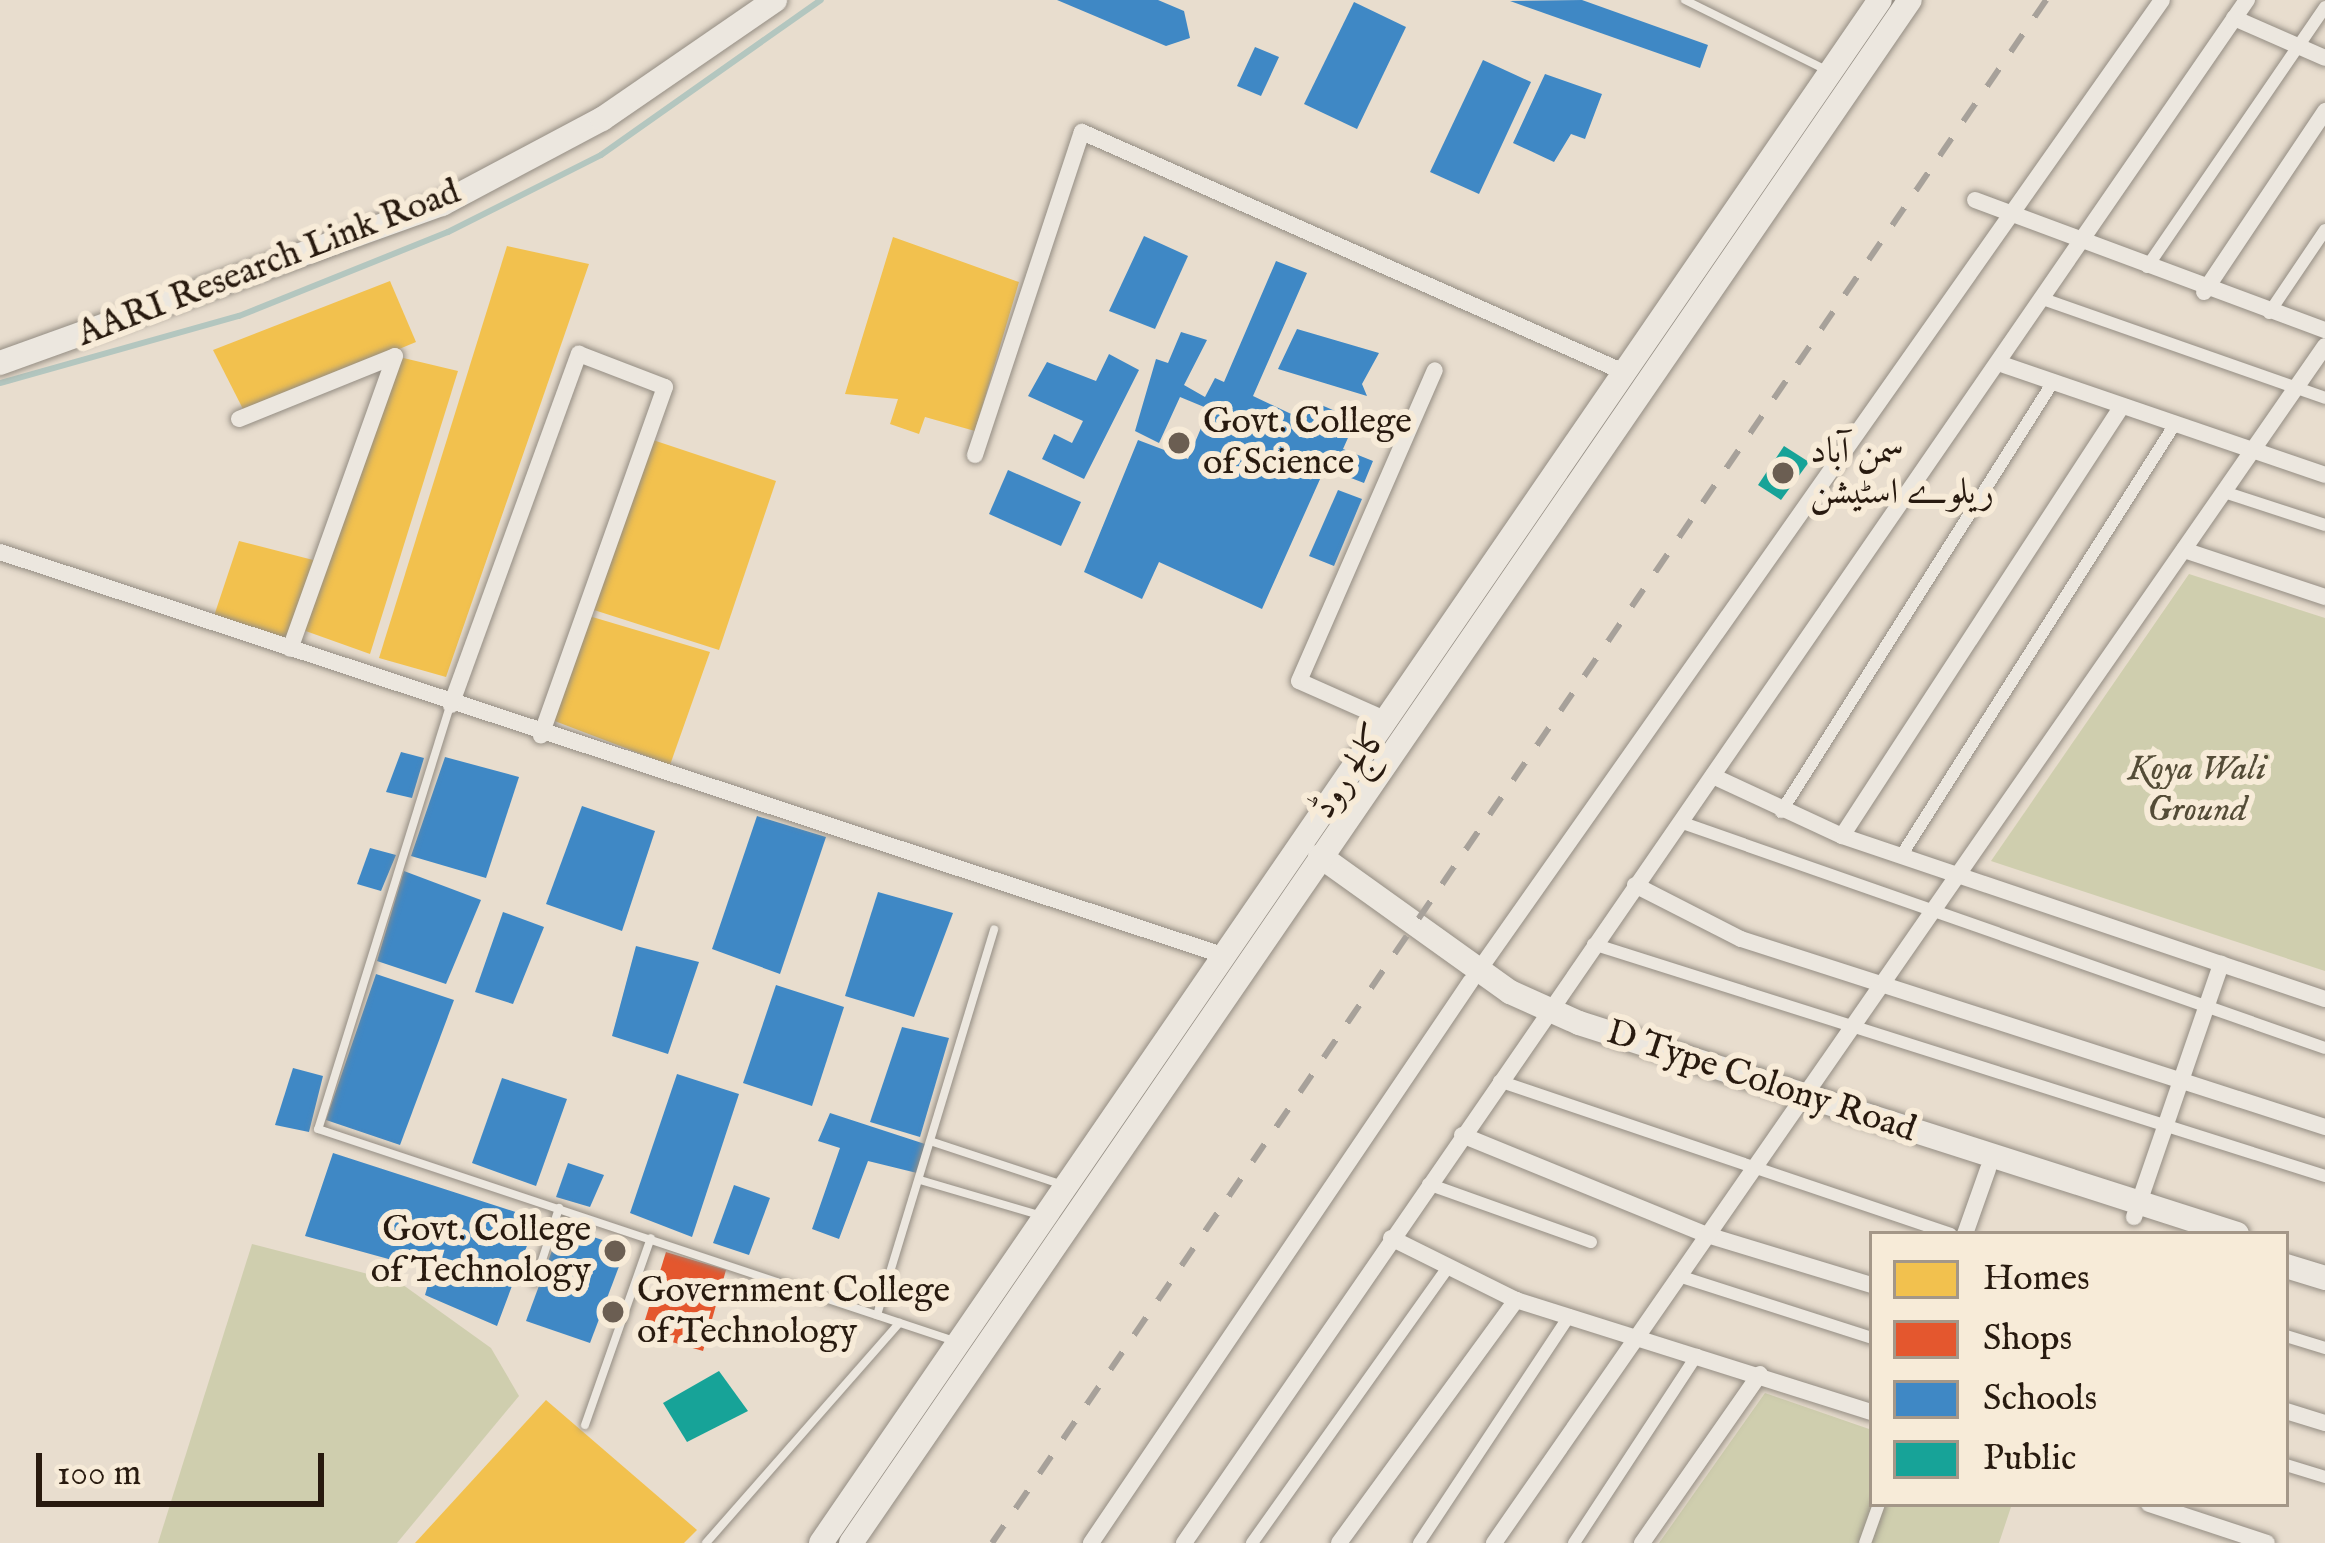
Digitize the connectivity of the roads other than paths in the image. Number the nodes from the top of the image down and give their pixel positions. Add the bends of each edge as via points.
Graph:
1 (776, 0) edge
2 (1685, 0) edge
3 (1880, 0) edge
4 (1910, 0) edge
5 (2162, 0) edge
6 (2247, 0) edge
7 (2325, 7) edge
8 (2234, 19) junction
9 (2297, 48) junction
10 (2325, 58) edge
11 (1831, 73) junction
12 (2325, 111) edge
13 (1975, 200) dead end
14 (2010, 218) junction
15 (2325, 230) edge
16 (2077, 245) junction
17 (2147, 267) junction
18 (2204, 292) junction
19 (2043, 299) junction
20 (2269, 313) junction
21 (2325, 330) edge
22 (2325, 346) edge
23 (0, 363) edge
24 (2004, 365) junction
25 (1435, 370) dead end
26 (1626, 374) junction
27 (2053, 382) junction
28 (2295, 388) junction
29 (2325, 398) edge
30 (2122, 406) junction
31 (238, 418) dead end
32 (2175, 424) junction
33 (2252, 452) junction
34 (975, 455) dead end
35 (2325, 476) edge
36 (2224, 492) junction
37 (2325, 525) edge
38 (2184, 550) junction
39 (0, 553) edge
40 (2325, 597) edge
41 (290, 649) junction
42 (451, 705) junction
43 (1387, 720) junction
44 (541, 736) junction
45 (1713, 776) junction
46 (1781, 812) junction
47 (1680, 822) junction
48 (1842, 836) junction
49 (1900, 856) junction
50 (1316, 861) junction
51 (1957, 876) junction
52 (1635, 885) junction
53 (1930, 916) junction
54 (994, 929) dead end
55 (1593, 944) junction
56 (1222, 955) junction
57 (2221, 964) junction
58 (1475, 975) junction
59 (1882, 983) junction
60 (2325, 999) edge
61 (2208, 1010) junction
62 (1544, 1014) junction
63 (1853, 1026) junction
64 (2325, 1048) edge
65 (1498, 1081) junction
66 (2181, 1081) junction
67 (1799, 1102) junction
68 (2165, 1125) junction
69 (2325, 1127) edge
70 (1462, 1135) junction
71 (933, 1142) junction
72 (1754, 1168) junction
73 (1988, 1169) junction
74 (2325, 1176) edge
75 (920, 1180) junction
76 (1428, 1184) junction
77 (1066, 1186) junction
78 (559, 1208) junction
79 (2137, 1209) junction
80 (1043, 1216) junction
81 (1942, 1231) edge
82 (1966, 1231) edge
83 (2182, 1231) edge
84 (2225, 1231) edge
85 (1707, 1235) junction
86 (651, 1238) junction
87 (1391, 1238) junction
88 (1592, 1242) dead end
89 (2289, 1251) edge
90 (2325, 1263) edge
91 (1448, 1267) junction
92 (2289, 1267) edge
93 (1679, 1276) junction
94 (2325, 1278) edge
95 (535, 1282) dead end
96 (1869, 1285) edge
97 (1516, 1300) junction
98 (1570, 1315) junction
99 (877, 1316) junction
100 (899, 1323) junction
101 (1639, 1334) junction
102 (1869, 1337) edge
103 (2289, 1337) edge
104 (956, 1342) junction
105 (2325, 1348) edge
106 (983, 1350) junction
107 (1697, 1354) junction
108 (1760, 1374) junction
109 (1869, 1411) edge
110 (2289, 1412) edge
111 (2325, 1423) edge
112 (585, 1425) dead end
113 (2289, 1467) edge
114 (2325, 1478) edge
115 (1878, 1507) edge
116 (2162, 1507) edge
117 (706, 1543) edge
118 (821, 1543) edge
119 (851, 1543) edge
120 (1091, 1543) edge
121 (1184, 1543) edge
122 (1252, 1543) edge
123 (1339, 1543) edge
124 (1420, 1543) edge
125 (1494, 1543) edge
126 (1574, 1543) edge
127 (1642, 1543) edge
128 (1865, 1543) edge
129 (2267, 1543) edge

1 - 23 main road, AARI Research Link Road via 602,118 442,204
2 - 11 lane
3 - 11 main road, کالج روڈ
4 - 50 main road, کالج روڈ
5 - 14 street
6 - 8 street
7 - 9 street
8 - 9 street
8 - 16 street
9 - 10 street
9 - 17 street
11 - 26 main road, کالج روڈ
12 - 18 street
13 - 14 street
14 - 16 street
14 - 58 street
15 - 20 street
16 - 17 street
16 - 19 street
17 - 18 street
18 - 20 street
19 - 24 street
19 - 28 street
20 - 21 street
22 - 28 street
24 - 27 street
24 - 45 street
25 - 43 street via 1299,681
26 - 34 street via 1082,132
26 - 43 main road, کالج روڈ
27 - 30 street
27 - 46 street
28 - 29 street
28 - 33 street
30 - 32 street
30 - 48 street
31 - 41 street via 395,356
32 - 33 street
32 - 49 street
33 - 35 street
33 - 36 street
36 - 37 street
36 - 38 street
38 - 40 street
38 - 51 street
39 - 41 street
41 - 42 street
42 - 44 street
42 - 44 street via 579,354 664,387
42 - 78 lane via 318,1129
43 - 56 main road, کالج روڈ
44 - 56 street
45 - 46 street
45 - 47 street
46 - 48 street
47 - 52 street
47 - 53 street
48 - 49 street
49 - 51 street
50 - 58 main road, D Type Colony Road
50 - 106 main road, کالج روڈ
51 - 53 street
51 - 57 street
52 - 55 street
52 - 59 street via 1741,939
53 - 59 street
53 - 61 street
54 - 71 lane
55 - 62 street
55 - 63 street
56 - 77 main road, کالج روڈ
57 - 60 street
57 - 61 street
58 - 62 main road, D Type Colony Road
58 - 120 street
59 - 63 street
59 - 66 street
61 - 64 street
61 - 66 street
62 - 65 street
62 - 67 main road, D Type Colony Road
63 - 67 street
63 - 68 street
65 - 70 street
65 - 72 street
66 - 68 street
66 - 69 street
67 - 72 street
67 - 73 main road, D Type Colony Road
67 - 79 main road, D Type Colony Road
68 - 74 street
68 - 79 street
70 - 76 street
70 - 85 street
71 - 75 lane
71 - 77 lane
72 - 81 street
72 - 85 street
73 - 79 main road, D Type Colony Road
73 - 82 street
75 - 80 lane
75 - 99 lane
76 - 87 street
76 - 88 street
77 - 80 main road, کالج روڈ
78 - 86 lane
78 - 95 lane
79 - 83 main road, D Type Colony Road
79 - 84 main road, D Type Colony Road
80 - 104 main road, کالج روڈ
85 - 93 street
85 - 96 street
86 - 99 lane
86 - 112 lane
87 - 91 street
87 - 121 street
89 - 90 main road
91 - 97 street
91 - 122 street
92 - 94 main road
93 - 101 street
93 - 102 street
97 - 98 street
97 - 123 street
98 - 101 street
98 - 124 street
99 - 100 lane
100 - 104 lane
100 - 117 lane
101 - 107 street
101 - 125 street
103 - 105 street
104 - 106 lane
104 - 118 main road, کالج روڈ
106 - 119 main road, کالج روڈ
107 - 108 street
107 - 126 street
108 - 109 street
108 - 127 street
110 - 111 street
113 - 114 street
115 - 128 street
116 - 129 street

